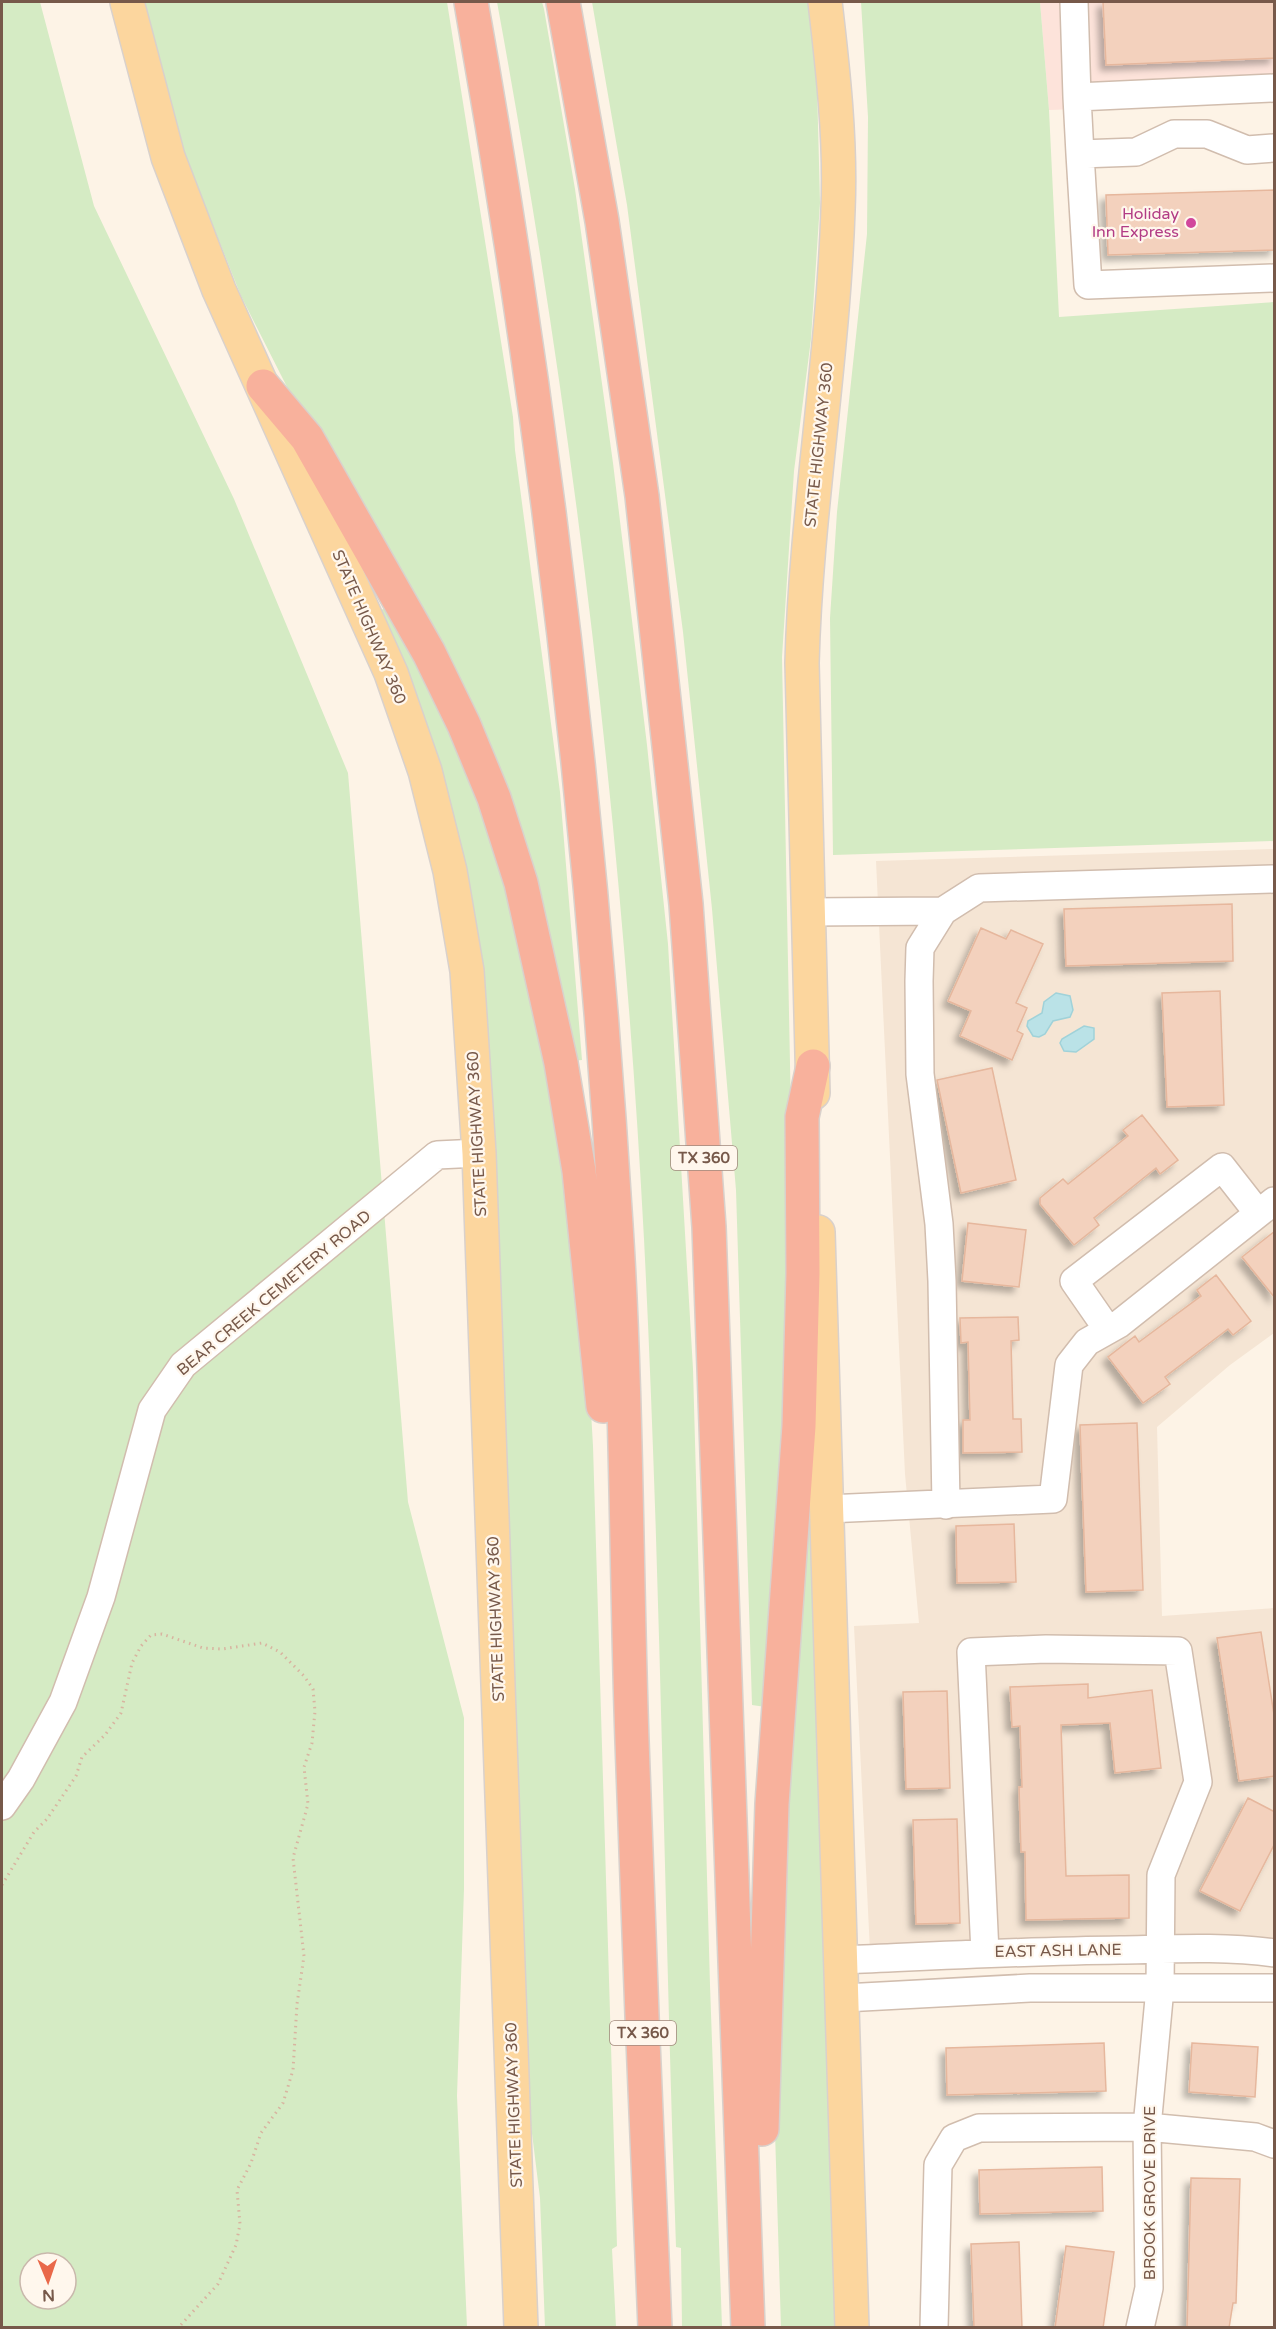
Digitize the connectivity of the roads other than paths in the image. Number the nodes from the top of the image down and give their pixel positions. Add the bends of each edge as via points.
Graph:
1 (127, 2) edge
2 (471, 2) edge
3 (563, 2) edge
4 (825, 2) edge
5 (1074, 2) edge
6 (1275, 88) edge
7 (1077, 97) junction
8 (1275, 148) edge
9 (1080, 154) junction
10 (1275, 278) edge
11 (263, 386) junction
12 (1275, 879) edge
13 (943, 911) junction
14 (808, 912) junction
15 (813, 1066) junction
16 (479, 1153) junction
17 (1266, 1207) edge
18 (1108, 1330) junction
19 (626, 1473) junction
20 (946, 1505) junction
21 (827, 1509) junction
22 (2, 1806) edge
23 (1160, 1949) junction
24 (985, 1953) junction
25 (1275, 1953) edge
26 (841, 1960) junction
27 (1160, 1988) junction
28 (1275, 1988) edge
29 (844, 1998) junction
30 (1147, 2127) junction
31 (1275, 2144) edge
32 (748, 2325) edge
33 (521, 2328) edge
34 (655, 2328) edge
35 (852, 2328) edge
36 (934, 2328) edge
37 (1140, 2328) edge

1 - 11 main road, STATE HIGHWAY 360 via 168,157 219,290
2 - 19 highway, TX 360 via 512,244 567,651 606,1062
3 - 32 highway, TX 360 via 602,221 642,496 686,904 709,1227
4 - 14 main road, STATE HIGHWAY 360 via 839,194 827,373 804,598
5 - 7 street
6 - 7 street
7 - 9 street
8 - 9 street via 1246,150 1207,134 1174,134 1136,152
9 - 10 street via 1088,285
11 - 16 main road, STATE HIGHWAY 360 via 391,673 425,771 450,871 466,971
11 - 19 highway via 307,438 386,577 434,664 494,798 521,883 561,1063 579,1171 604,1411
12 - 13 street via 979,888
13 - 14 street
13 - 20 street via 920,948 919,981 920,1074 939,1224 942,1281
14 - 15 main road, STATE HIGHWAY 360
15 - 21 main road, STATE HIGHWAY 360
15 - 32 highway via 802,1117 799,1426 777,1706 765,1954 762,2109 765,2251
16 - 22 street, BEAR CREEK CEMETERY ROAD via 437,1155 183,1365 152,1410 101,1597 63,1702
16 - 33 main road, STATE HIGHWAY 360
17 - 18 street
17 - 18 street via 1222,1167 1074,1281
18 - 20 street via 1087,1342 1069,1365 1053,1499
19 - 34 highway, TX 360 via 632,1739
20 - 21 street
21 - 26 main road, STATE HIGHWAY 360
23 - 24 street, EAST ASH LANE
23 - 24 street, BROOK GROVE DRIVE via 1161,1875 1198,1782 1178,1651 1046,1649 971,1652
23 - 25 street, EAST ASH LANE via 1250,1949
23 - 27 street, BROOK GROVE DRIVE
24 - 26 street, EAST ASH LANE
26 - 29 main road, STATE HIGHWAY 360
27 - 28 street
27 - 29 street via 1029,1988
27 - 30 street, BROOK GROVE DRIVE
29 - 35 main road, STATE HIGHWAY 360
30 - 31 street via 1255,2137
30 - 36 street via 979,2128 954,2138 938,2165
30 - 37 street, BROOK GROVE DRIVE via 1149,2288

